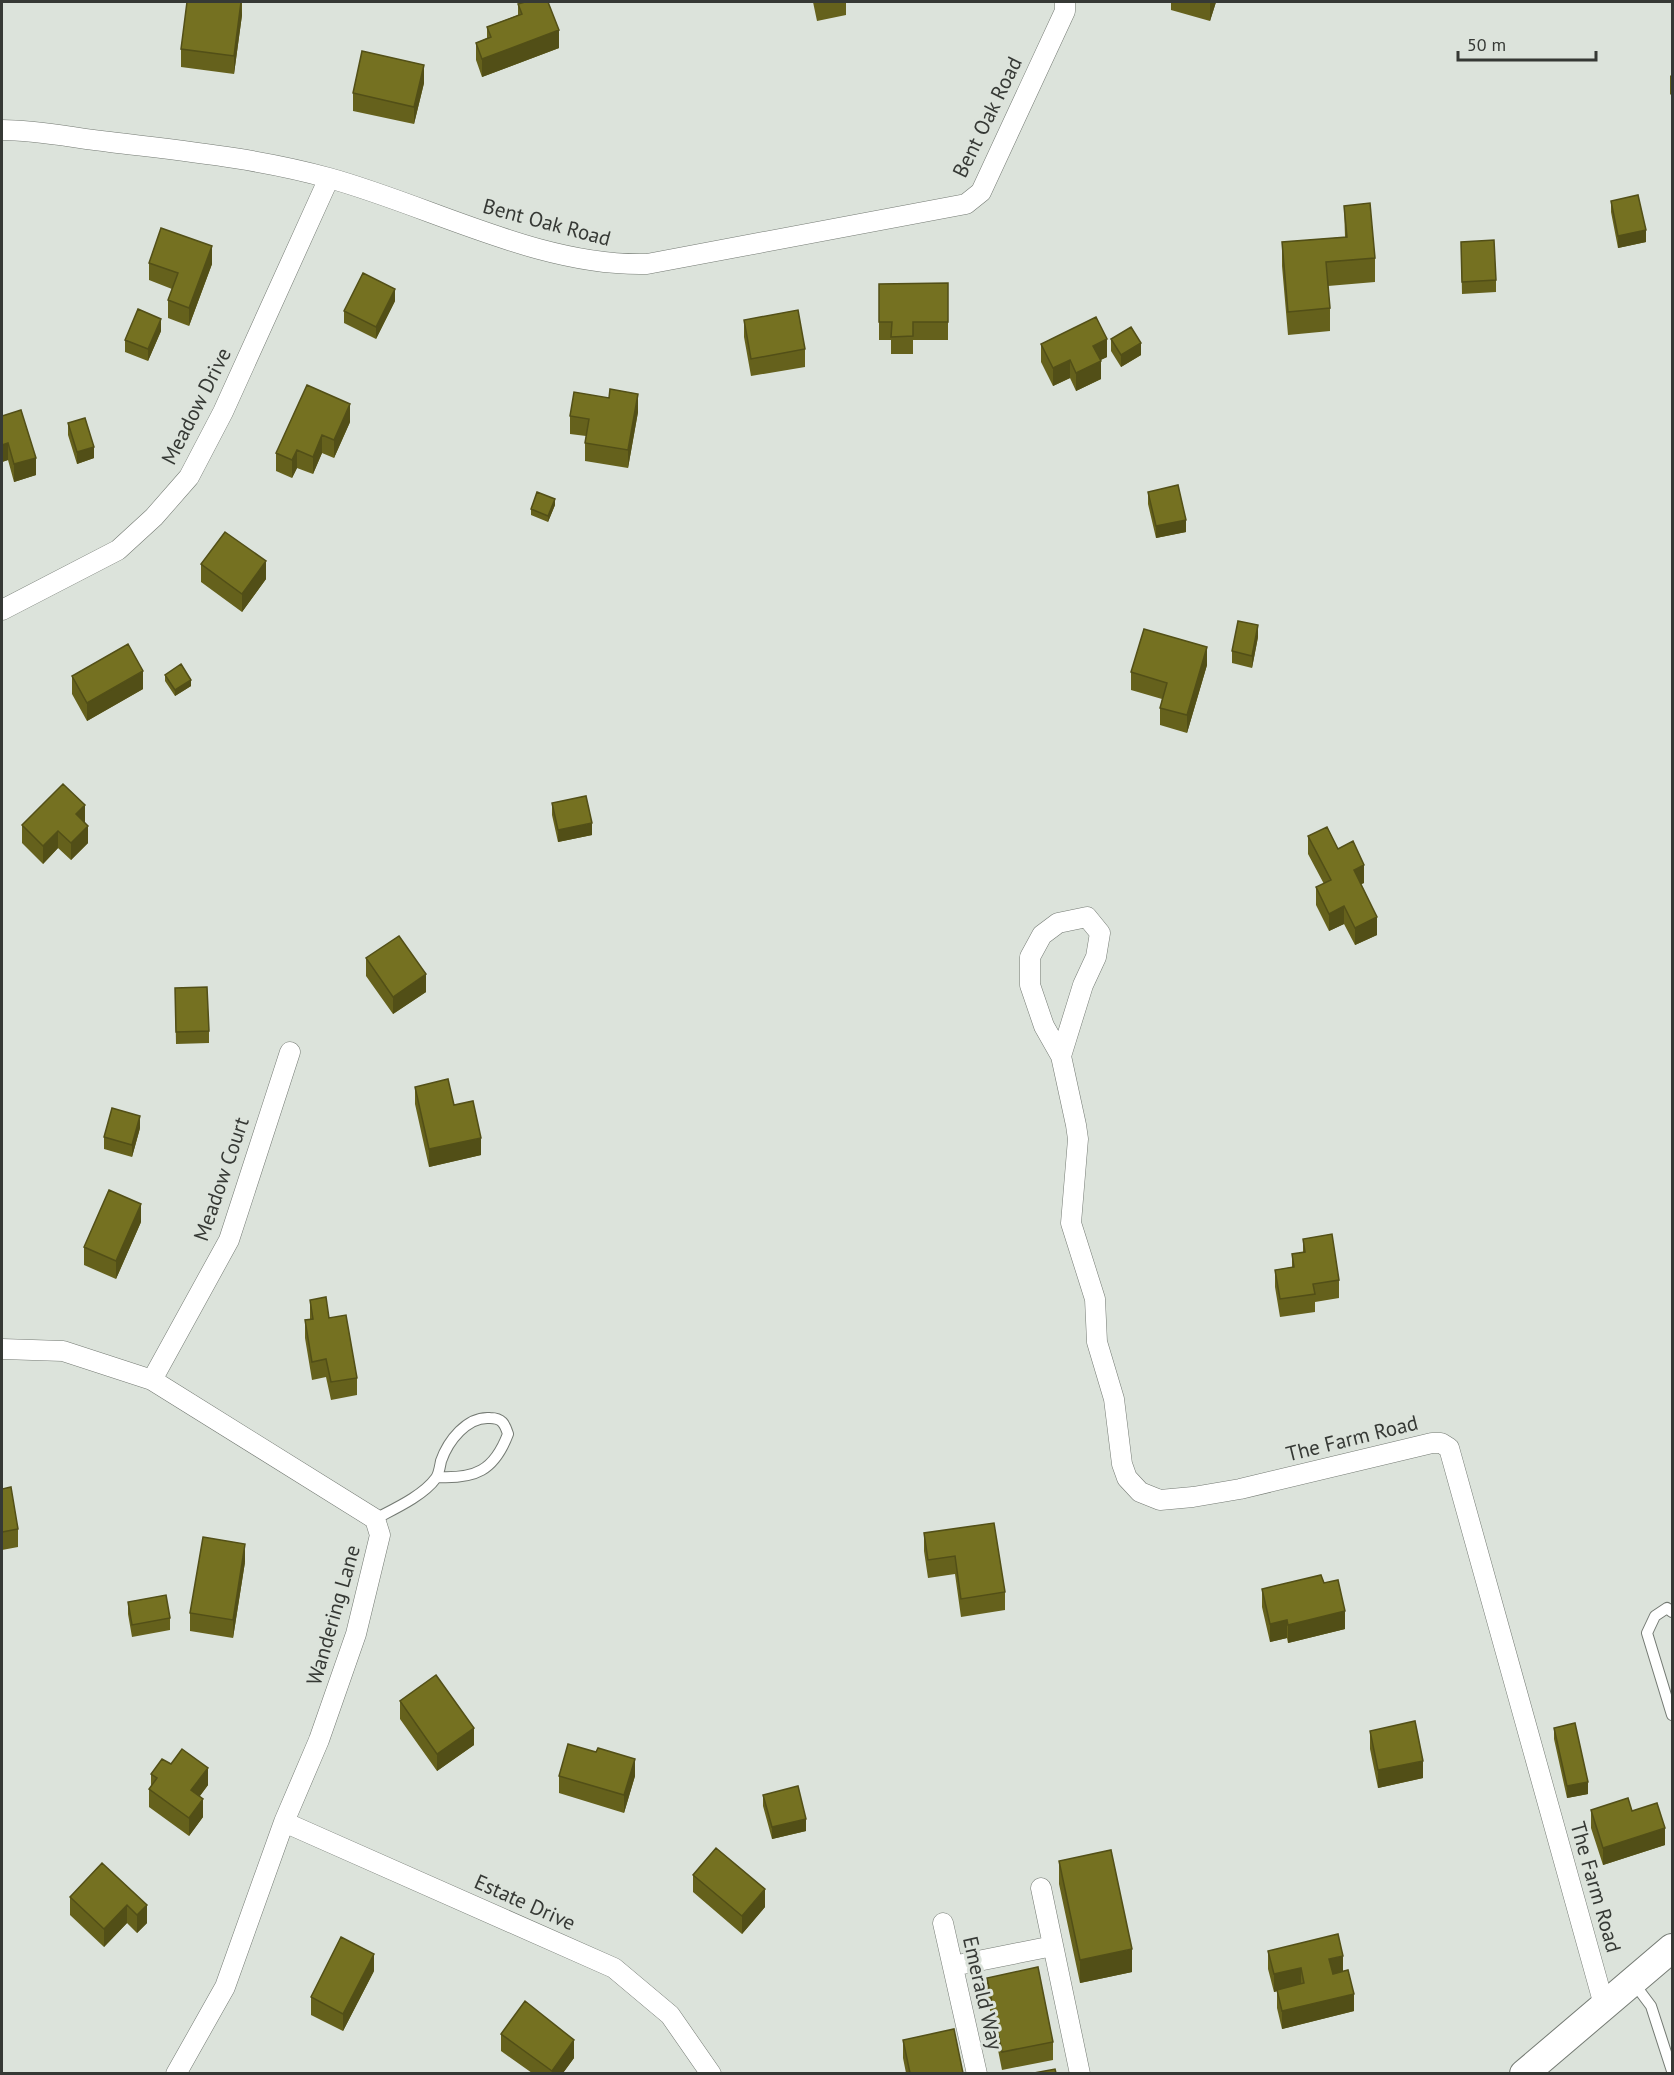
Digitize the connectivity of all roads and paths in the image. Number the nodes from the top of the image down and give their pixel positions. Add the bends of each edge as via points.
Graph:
1 (1065, 2) edge
2 (2, 130) edge
3 (329, 178) junction
4 (2, 610) edge
5 (290, 1052) dead end
6 (1061, 1056) junction
7 (2, 1348) edge
8 (152, 1380) junction
9 (437, 1478) junction
10 (375, 1519) junction
11 (1672, 1612) edge
12 (1671, 1705) edge
13 (284, 1822) junction
14 (1041, 1888) dead end
15 (943, 1923) dead end
16 (1053, 1946) junction
17 (1672, 1948) edge
18 (953, 1966) junction
19 (1633, 1982) junction
20 (1605, 2005) junction
21 (1672, 2071) edge
22 (176, 2073) edge
23 (711, 2073) edge
24 (977, 2073) edge
25 (1080, 2073) edge
26 (1524, 2073) edge

1 - 3 street, Bent Oak Road via 1065,11 981,192 966,204 647,264 614,265 490,233
2 - 3 street, Bent Oak Road via 233,157
3 - 4 street, Meadow Drive via 223,412 189,477 118,550
5 - 8 street, Meadow Court via 229,1240
6 - 6 street, The Farm Road via 1044,1026 1030,985 1030,957 1042,935 1058,923 1088,917 1100,933 1096,957
6 - 20 street, The Farm Road via 1078,1139 1071,1223 1095,1299 1097,1342 1114,1399 1127,1478 1140,1492 1160,1500 1193,1497 1262,1485 1432,1443 1449,1448
7 - 8 street, Wandering Lane via 63,1351
8 - 10 street, Wandering Lane
9 - 9 lane via 452,1439 467,1425 485,1417 506,1424 508,1434 495,1461 460,1478
9 - 10 lane
10 - 13 street, Wandering Lane via 381,1535 356,1634 319,1740
11 - 12 lane via 1667,1608 1655,1616 1647,1633
13 - 22 street, Wandering Lane via 225,1988
13 - 23 street, Estate Drive via 614,1968 670,2015
14 - 16 street
15 - 18 street, Emerald Way
16 - 18 street
16 - 25 street
17 - 19 street
18 - 24 street, Emerald Way
19 - 20 street
19 - 21 lane via 1651,2006
20 - 26 street

